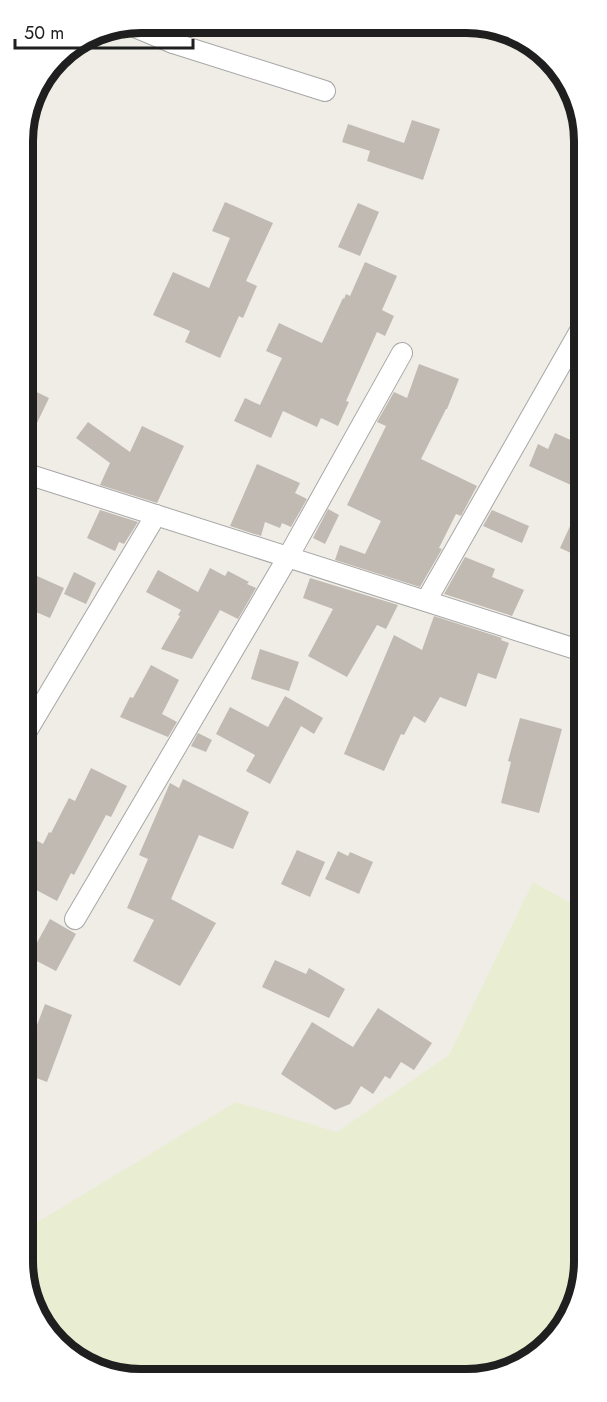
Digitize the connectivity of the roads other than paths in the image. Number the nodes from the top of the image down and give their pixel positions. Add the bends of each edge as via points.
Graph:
1 (149, 33) edge
2 (178, 33) edge
3 (172, 43) junction
4 (325, 91) dead end
5 (574, 341) edge
6 (402, 353) dead end
7 (33, 477) edge
8 (156, 515) junction
9 (288, 557) junction
10 (426, 601) junction
11 (574, 648) edge
12 (33, 721) edge
13 (75, 919) dead end

1 - 3 street
2 - 3 street
3 - 4 street
5 - 10 street
6 - 9 street
7 - 8 street
8 - 9 street
8 - 12 street
9 - 10 street
9 - 13 street
10 - 11 street

